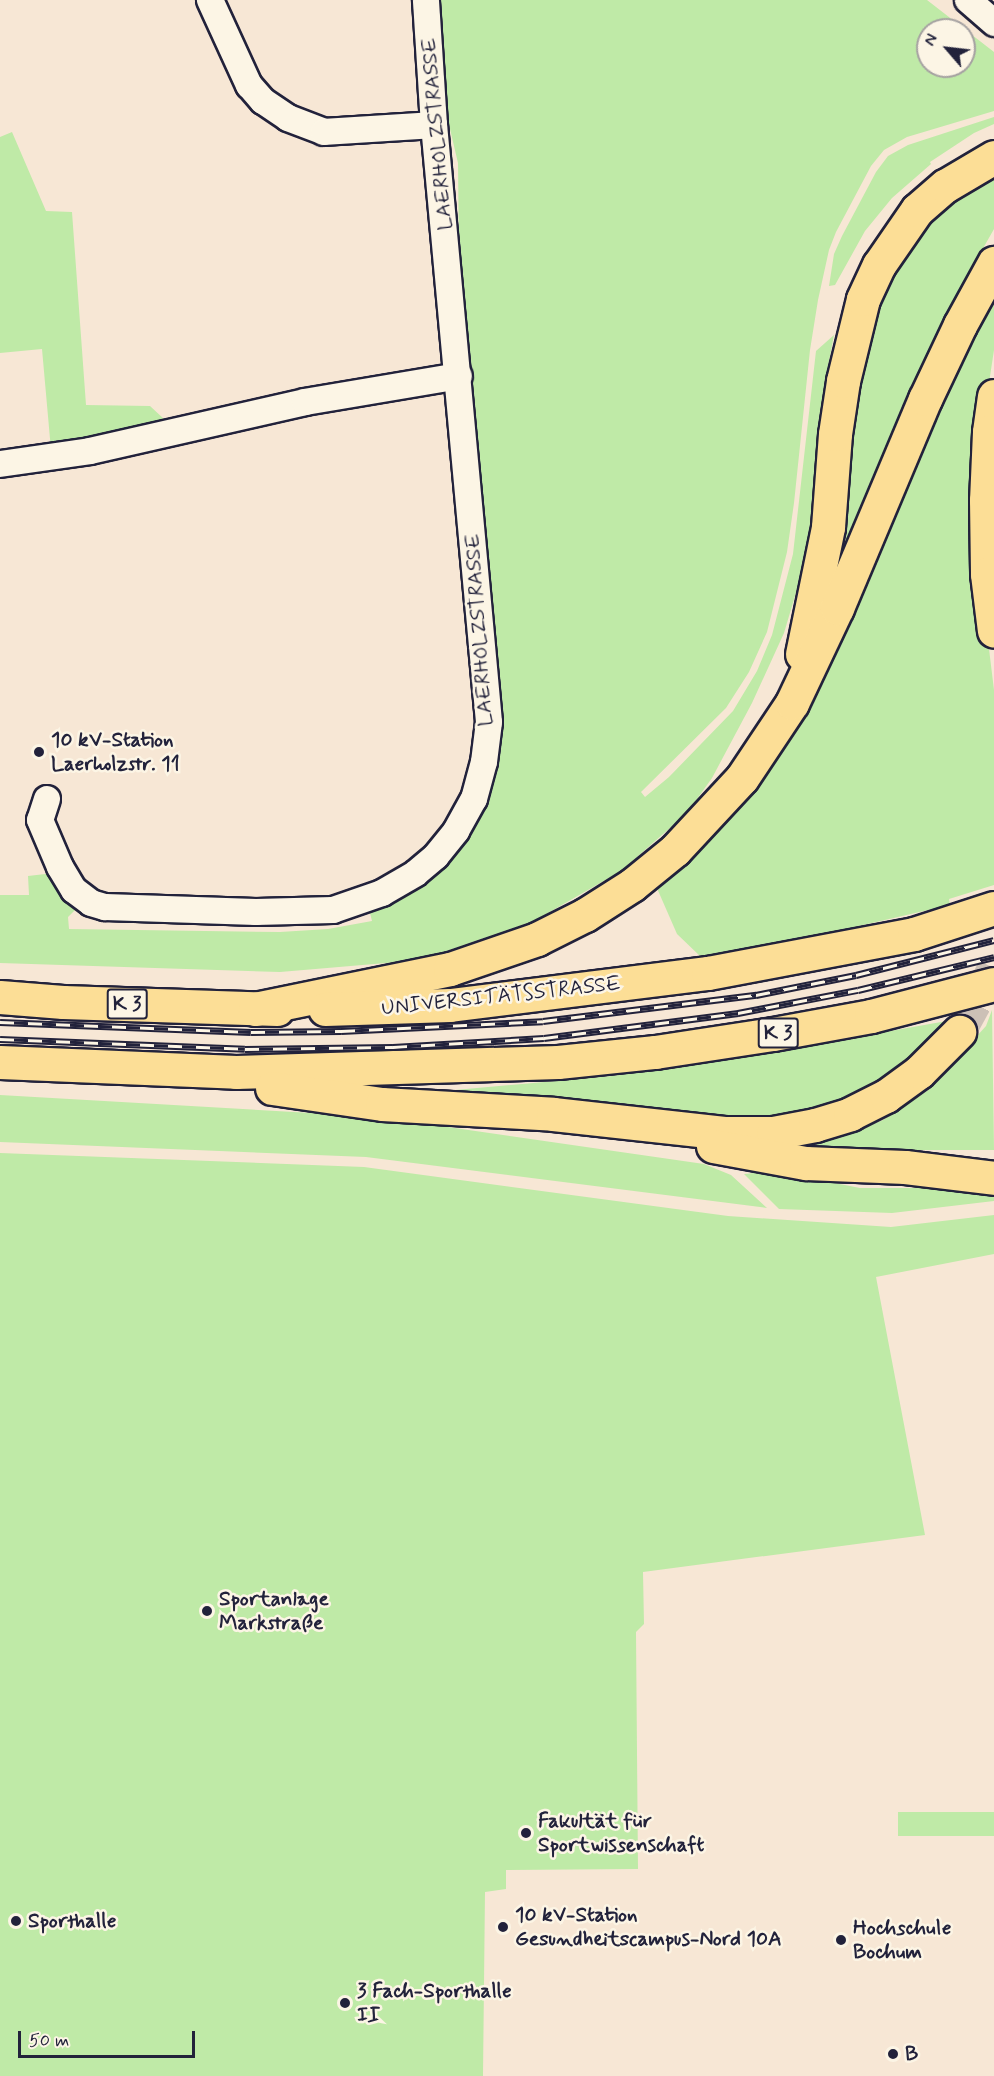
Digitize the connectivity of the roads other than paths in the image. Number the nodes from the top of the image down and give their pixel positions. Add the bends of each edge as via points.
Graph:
1 (210, 0) edge
2 (426, 0) edge
3 (968, 0) edge
4 (990, 0) edge
5 (994, 2) edge
6 (994, 22) edge
7 (434, 125) junction
8 (994, 157) edge
9 (994, 263) edge
10 (459, 376) junction
11 (994, 396) edge
12 (0, 464) edge
13 (994, 631) edge
14 (792, 703) junction
15 (47, 799) dead end
16 (994, 908) edge
17 (994, 984) edge
18 (0, 997) edge
19 (255, 1009) junction
20 (960, 1032) tunnel mouth
21 (0, 1062) edge
22 (149, 1069) junction
23 (667, 1127) junction
24 (994, 1159) edge
25 (905, 1167) junction
26 (994, 1178) edge

1 - 7 street via 249,85 263,101 288,118 324,132
2 - 7 street, LAERHOLZSTRASSE
3 - 6 street
4 - 5 street
7 - 10 street, LAERHOLZSTRASSE
8 - 14 highway via 945,186 917,210 879,265 855,327 835,434 828,527
9 - 14 highway via 925,399 837,609
10 - 12 street via 305,402 90,451
10 - 15 street, LAERHOLZSTRASSE via 489,722 474,799 436,856 382,893 333,910 248,912 105,907 81,896 63,874 40,820
11 - 13 highway via 986,500 987,574
14 - 19 highway via 742,778 691,834 632,885 585,915 537,939 450,969
16 - 19 highway, UNIVERSITÄTSSTRASSE / K 3 via 914,934 708,974 450,1005
17 - 22 highway, K 3 via 871,1016 773,1034 558,1062 299,1071
18 - 19 highway, UNIVERSITÄTSSTRASSE / K 3
20 - 23 highway via 919,1072 886,1096 850,1114 773,1133
21 - 22 highway, K 3
22 - 23 highway via 382,1104 553,1114
23 - 25 highway via 722,1150 742,1154 806,1163
24 - 25 highway
25 - 26 highway

